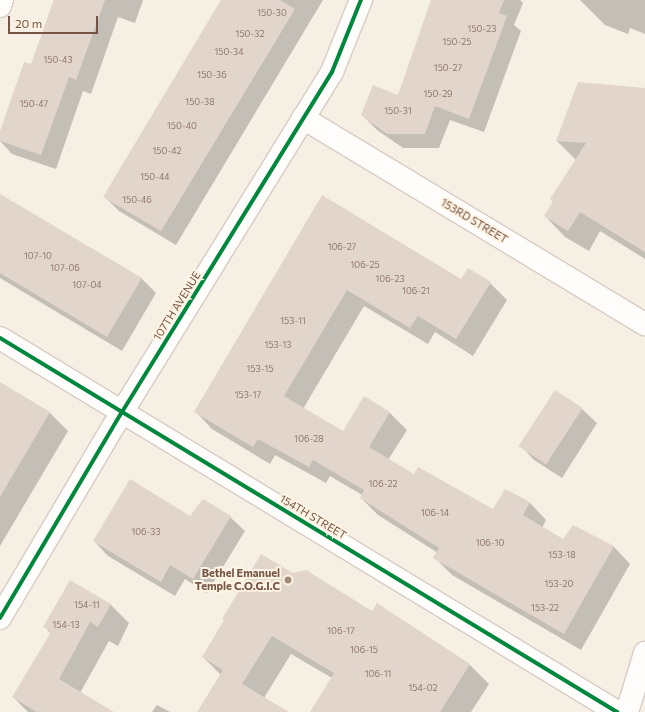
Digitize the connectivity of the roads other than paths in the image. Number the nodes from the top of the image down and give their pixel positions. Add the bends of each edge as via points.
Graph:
1 (2, 0) edge
2 (361, 0) edge
3 (0, 6) edge
4 (303, 118) junction
5 (645, 324) edge
6 (0, 338) edge
7 (122, 412) junction
8 (0, 618) edge
9 (645, 654) edge
10 (617, 712) edge
11 (627, 712) edge

1 - 3 street
2 - 4 street, 107TH AVENUE via 332,72
4 - 5 street, 153RD STREET
4 - 7 street, 107TH AVENUE
6 - 7 street, 154TH STREET
7 - 8 street, 107TH AVENUE
7 - 10 street, 154TH STREET
9 - 11 street

